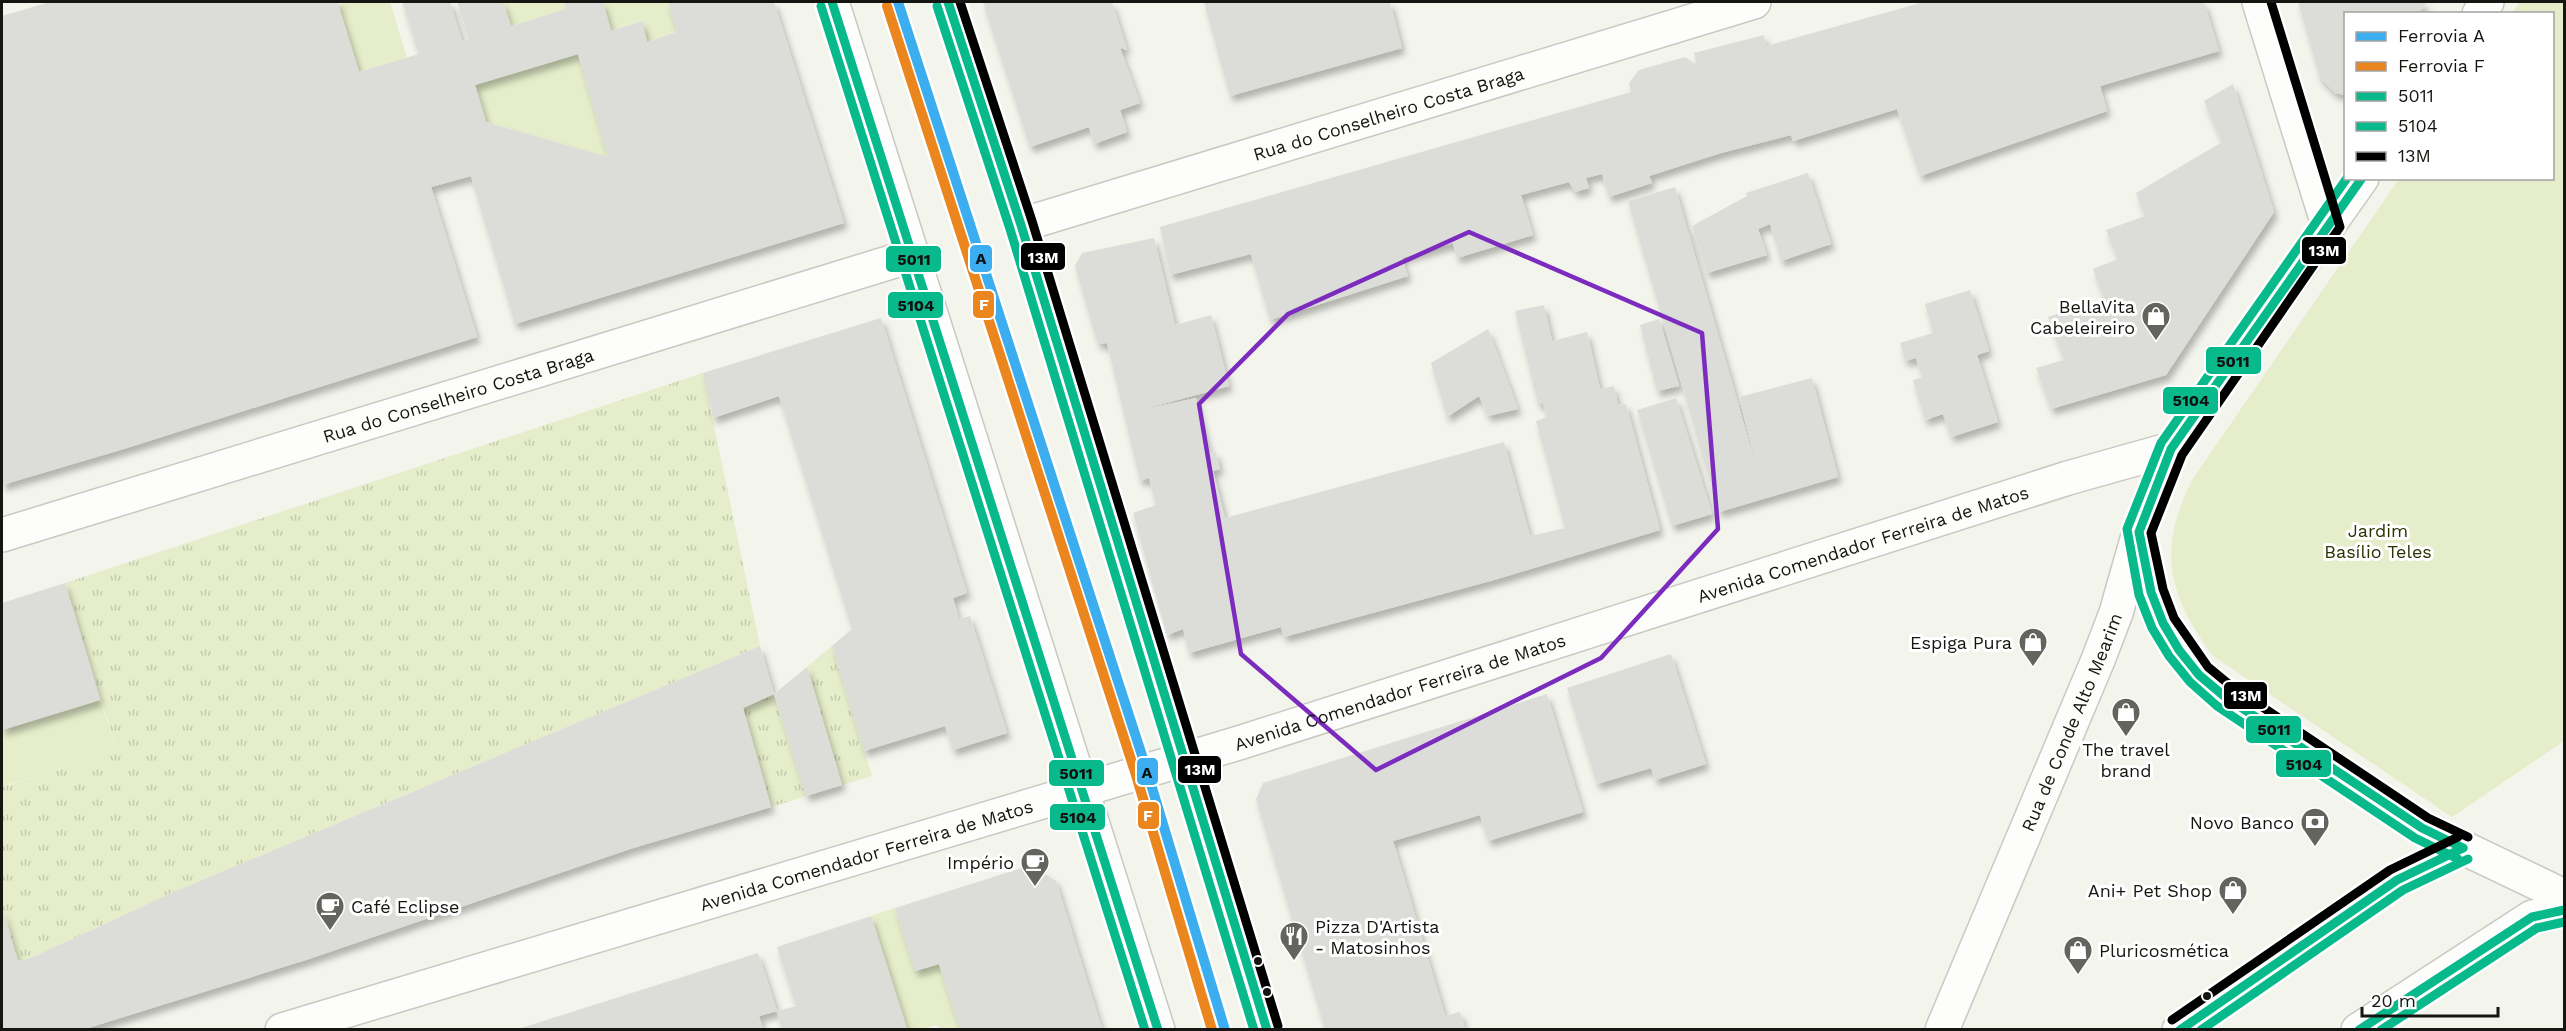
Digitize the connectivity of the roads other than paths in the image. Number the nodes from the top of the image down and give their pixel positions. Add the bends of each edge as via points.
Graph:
1 (832, 2) edge
2 (948, 2) edge
3 (1754, 2) edge
4 (2259, 2) edge
5 (2361, 180) edge
6 (1021, 225) junction
7 (2328, 225) junction
8 (914, 255) junction
9 (2171, 449) junction
10 (2139, 532) junction
11 (2, 535) edge
12 (1186, 759) junction
13 (1082, 789) junction
14 (2463, 848) junction
15 (2565, 896) edge
16 (2565, 910) edge
17 (282, 1029) edge
18 (1158, 1029) edge
19 (1267, 1029) edge
20 (1942, 1029) edge
21 (2179, 1029) edge
22 (2358, 1029) edge

1 - 8 street
2 - 6 street
3 - 6 street, Rua do Conselheiro Costa Braga
4 - 7 street
5 - 7 street, Rua de Conde Alto Mearim
6 - 12 street
7 - 9 street, Rua de Conde Alto Mearim
8 - 11 street, Rua do Conselheiro Costa Braga
8 - 13 street
9 - 10 street, Rua de Conde Alto Mearim
9 - 12 street, Avenida Comendador Ferreira de Matos via 2068,478
10 - 14 street via 2151,592 2163,622 2199,675 2224,696 2422,828
10 - 20 street, Rua de Conde Alto Mearim via 2098,660
12 - 13 street, Avenida Comendador Ferreira de Matos
12 - 19 street
13 - 17 street, Avenida Comendador Ferreira de Matos
13 - 18 street
14 - 15 street
14 - 21 street via 2397,880
16 - 22 street via 2532,917

